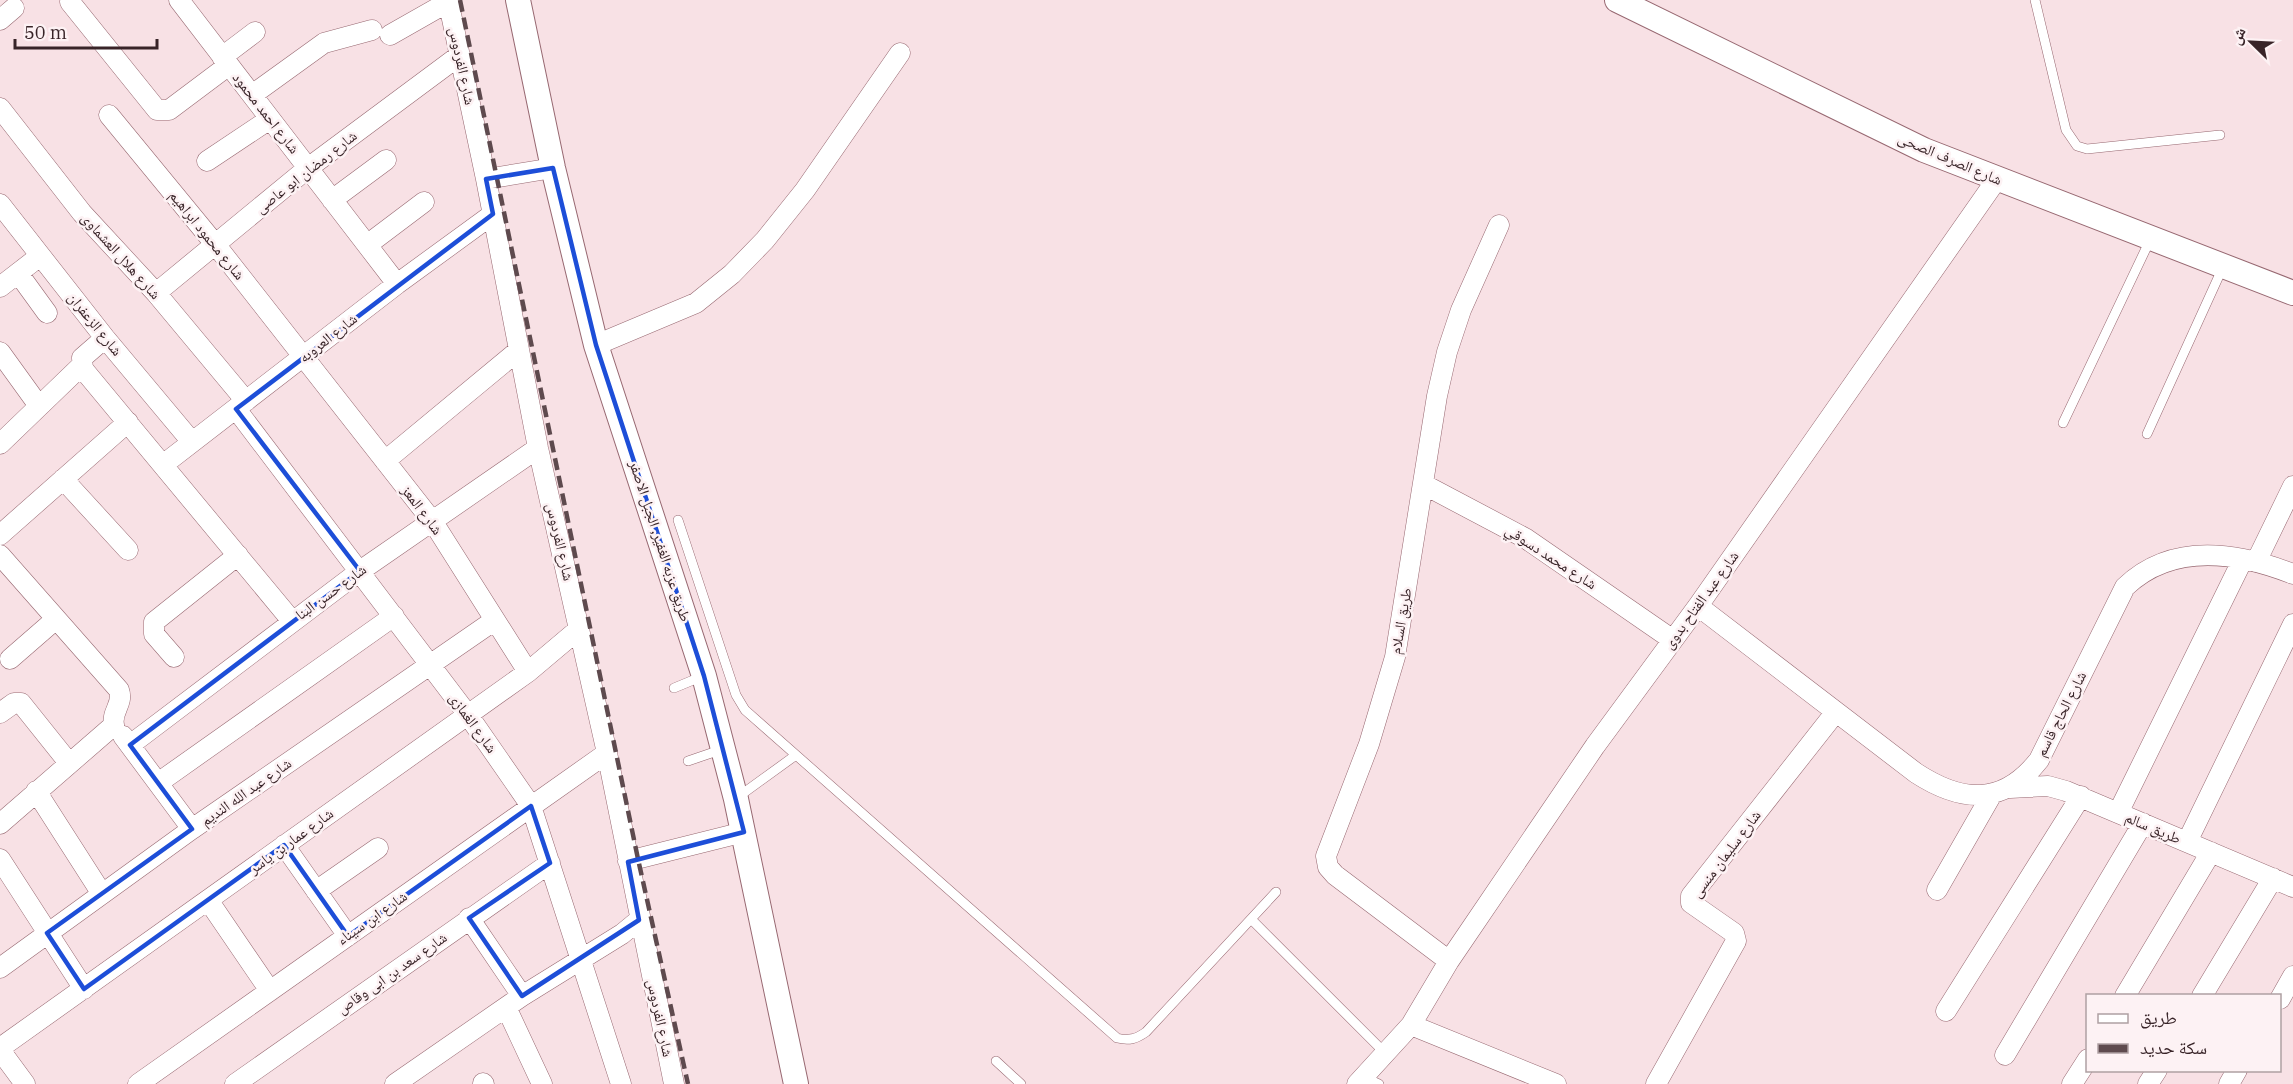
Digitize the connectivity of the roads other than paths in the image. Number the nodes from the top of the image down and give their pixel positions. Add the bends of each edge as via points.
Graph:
1 (178, 0) edge
2 (518, 0) edge
3 (1617, 0) edge
4 (2035, 0) edge
5 (448, 1) edge
6 (70, 2) dead end
7 (255, 32) dead end
8 (900, 53) dead end
9 (460, 55) junction
10 (225, 61) junction
11 (252, 95) junction
12 (0, 108) edge
13 (109, 115) dead end
14 (270, 119) junction
15 (2220, 135) dead end
16 (386, 160) dead end
17 (207, 161) dead end
18 (308, 168) junction
19 (553, 168) junction
20 (486, 179) junction
21 (1997, 179) junction
22 (332, 200) junction
23 (424, 202) dead end
24 (0, 204) edge
25 (493, 214) junction
26 (1499, 225) dead end
27 (2151, 238) junction
28 (215, 244) junction
29 (367, 245) junction
30 (40, 256) junction
31 (2223, 266) junction
32 (18, 273) junction
33 (397, 284) junction
34 (0, 287) edge
35 (156, 293) junction
36 (2293, 293) edge
37 (47, 313) dead end
38 (105, 338) junction
39 (596, 345) junction
40 (519, 350) junction
41 (0, 352) edge
42 (302, 357) junction
43 (81, 366) junction
44 (241, 405) junction
45 (39, 406) junction
46 (128, 422) junction
47 (2063, 423) dead end
48 (2146, 434) dead end
49 (192, 442) junction
50 (0, 444) edge
51 (538, 448) junction
52 (385, 461) junction
53 (164, 464) junction
54 (63, 479) junction
55 (1423, 484) junction
56 (2293, 486) edge
57 (678, 520) dead end
58 (433, 522) junction
59 (0, 535) edge
60 (128, 550) dead end
61 (0, 555) edge
62 (238, 555) junction
63 (2249, 561) junction
64 (360, 571) junction
65 (2293, 574) edge
66 (1698, 606) junction
67 (394, 616) junction
68 (56, 619) junction
69 (495, 620) junction
70 (292, 621) junction
71 (2293, 624) edge
72 (579, 628) junction
73 (1673, 640) junction
74 (174, 657) dead end
75 (10, 659) dead end
76 (430, 665) junction
77 (528, 672) junction
78 (704, 676) junction
79 (674, 688) dead end
80 (0, 713) edge
81 (1835, 713) junction
82 (468, 715) junction
83 (114, 725) junction
84 (130, 745) junction
85 (723, 749) junction
86 (607, 753) junction
87 (796, 755) junction
88 (688, 760) dead end
89 (69, 763) junction
90 (158, 783) junction
91 (36, 791) junction
92 (2001, 791) junction
93 (2081, 796) junction
94 (736, 799) junction
95 (531, 806) junction
96 (2118, 813) junction
97 (2142, 823) junction
98 (0, 824) edge
99 (192, 829) junction
100 (744, 832) junction
101 (2187, 842) junction
102 (285, 845) junction
103 (378, 848) dead end
104 (2211, 852) junction
105 (0, 859) edge
106 (628, 861) junction
107 (550, 863) junction
108 (2273, 878) junction
109 (2293, 886) edge
110 (1937, 890) dead end
111 (316, 891) junction
112 (1276, 892) dead end
113 (102, 894) junction
114 (208, 900) junction
115 (469, 918) junction
116 (1251, 919) junction
117 (639, 920) junction
118 (48, 933) junction
119 (348, 936) junction
120 (581, 958) junction
121 (1449, 961) junction
122 (0, 968) edge
123 (2293, 976) edge
124 (84, 989) junction
125 (270, 991) junction
126 (2126, 994) edge
127 (2203, 994) edge
128 (2281, 997) edge
129 (514, 1001) junction
130 (1946, 1011) dead end
131 (1411, 1025) junction
132 (1386, 1054) junction
133 (2005, 1055) dead end
134 (3, 1059) edge
135 (996, 1061) dead end
136 (2086, 1062) edge
137 (1367, 1082) edge
138 (25, 1084) edge
139 (138, 1084) edge
140 (235, 1084) edge
141 (395, 1084) edge
142 (542, 1084) edge
143 (621, 1084) edge
144 (674, 1084) edge
145 (796, 1084) edge
146 (1021, 1084) edge
147 (1556, 1084) edge
148 (1656, 1084) edge
149 (2072, 1084) edge

1 - 10 street, شارع احمد محمود
2 - 19 street, طريق عزبه الغفير, الجبل الاصفر
3 - 21 street, شارع الصرف الصحى via 1924,150
4 - 15 lane via 2066,130 2077,146 2087,149
5 - 9 street, شارع الفردوس
5 - 11 street via 381,33 316,48
6 - 10 street via 157,110 169,110
7 - 10 street
8 - 39 street via 805,190 732,274 696,303
9 - 18 street, شارع رمضان ابو عاصى
9 - 20 street, شارع الفردوس
10 - 11 street, شارع احمد محمود
11 - 14 street, شارع احمد محمود
12 - 35 street, شارع هلال العشماوى via 82,213
13 - 28 street, شارع محمود ابراهيم
14 - 17 street
14 - 18 street, شارع احمد محمود
16 - 22 street
18 - 22 street, شارع احمد محمود
18 - 28 street, شارع رمضان ابو عاصى
19 - 20 street
19 - 39 street, طريق عزبه الغفير, الجبل الاصفر
20 - 25 street, شارع الفردوس
21 - 27 street, شارع الصرف الصحى
21 - 66 street, شارع عبد الفتاح بدوى
22 - 29 street, شارع احمد محمود
23 - 29 street
24 - 30 street, شارع الزعفران
25 - 33 street, شارع العروبه
25 - 40 street, شارع الفردوس
26 - 55 street, طريق السلام via 1461,309 1448,352
27 - 31 street, شارع الصرف الصحى
27 - 47 lane
28 - 35 street, شارع رمضان ابو عاصى
28 - 42 street, شارع محمود ابراهيم
29 - 33 street, شارع احمد محمود
30 - 32 street
30 - 38 street, شارع الزعفران
31 - 36 street, شارع الصرف الصحى
31 - 48 lane
32 - 34 street
32 - 37 street
33 - 42 street, شارع العروبه
35 - 44 street, شارع هلال العشماوى
38 - 43 street via 82,358
38 - 49 street, شارع الزعفران
39 - 78 street, طريق عزبه الغفير, الجبل الاصفر
40 - 51 street, شارع الفردوس
40 - 52 street
41 - 45 street
42 - 44 street, شارع العروبه
42 - 52 street, شارع المعز
43 - 45 street
43 - 46 street
44 - 49 street, شارع العروبه
44 - 64 street, شارع الغمازى
45 - 50 street
46 - 53 street
46 - 54 street
49 - 53 street, شارع العروبه
51 - 58 street, شارع حسن البنا
51 - 72 street, شارع الفردوس
52 - 58 street, شارع المعز
53 - 62 street
54 - 59 street
54 - 60 street
55 - 73 street, شارع محمد دسوقي via 1533,543
55 - 121 street, طريق السلام via 1395,657 1369,744 1326,856 1335,875
56 - 63 street
57 - 87 lane via 740,703
58 - 64 street, شارع حسن البنا
58 - 69 street, شارع المعز
61 - 68 street
62 - 70 street
62 - 74 street via 154,622 154,634
63 - 65 street, شارع الحاج قاسم
63 - 92 street, شارع الحاج قاسم via 2209,555 2173,558 2147,569 2125,587 2039,760 2027,776
63 - 96 street
64 - 67 street, شارع الغمازى
64 - 70 street, شارع حسن البنا
66 - 73 street, شارع عبد الفتاح بدوى
66 - 81 street
67 - 76 street, شارع الغمازى
67 - 90 street
68 - 75 street
68 - 83 street via 119,690 121,703 113,714
69 - 76 street, شارع عبد الله النديم
69 - 77 street, شارع المعز
70 - 84 street, شارع حسن البنا
71 - 101 street
72 - 77 street, شارع عمار بن ياسر
72 - 86 street, شارع الفردوس
73 - 121 street, شارع عبد الفتاح بدوى via 1595,746
76 - 82 street, شارع الغمازى
76 - 99 street, شارع عبد الله النديم
77 - 82 street, شارع عمار بن ياسر
78 - 79 lane
78 - 85 street, طريق عزبه الغفير, الجبل الاصفر
80 - 89 street via 14,703 21,703
81 - 92 street via 1938,787 1974,796
81 - 148 street, شارع سليمان منسى via 1691,896 1691,903 1734,933 1736,941
82 - 95 street, شارع الغمازى
82 - 102 street, شارع عمار بن ياسر
83 - 84 street
83 - 89 street
84 - 90 street
85 - 88 lane
85 - 94 street, طريق عزبه الغفير, الجبل الاصفر
86 - 95 street, شارع ابن سيناء
86 - 106 street, شارع الفردوس
87 - 94 lane
87 - 116 lane via 1117,1038 1137,1038 1146,1032
89 - 91 street
90 - 99 street
91 - 98 street
91 - 113 street
92 - 93 street, طريق سالم via 2048,786
92 - 110 street, شارع الحاج قاسم
93 - 96 street, طريق سالم
93 - 130 street
94 - 100 street, طريق عزبه الغفير, الجبل الاصفر
95 - 107 street, شارع الغمازى
95 - 119 street, شارع ابن سيناء
96 - 97 street, طريق سالم
97 - 101 street, طريق سالم
97 - 133 street
99 - 113 street, شارع عبد الله النديم
100 - 106 street
100 - 145 street, طريق عزبه الغفير, الجبل الاصفر
101 - 104 street, طريق سالم
102 - 111 street
102 - 114 street, شارع عمار بن ياسر
103 - 111 street
104 - 108 street, طريق سالم
104 - 126 street
105 - 118 street
106 - 117 street, شارع الفردوس
107 - 115 street, شارع سعد بن ابى وقاص
107 - 120 street, شارع الغمازى
108 - 109 street, طريق سالم
108 - 127 street
111 - 119 street
112 - 116 lane
113 - 118 street, شارع عبد الله النديم
114 - 124 street, شارع عمار بن ياسر
114 - 125 street
115 - 129 street
115 - 140 street, شارع سعد بن ابى وقاص
116 - 132 lane
117 - 120 street
117 - 144 street, شارع الفردوس
118 - 122 street, شارع عبد الله النديم
118 - 124 street
119 - 125 street, شارع ابن سيناء
120 - 129 street
120 - 143 street, شارع الغمازى
121 - 131 street, شارع عبد الفتاح بدوى
123 - 128 street
124 - 134 street, شارع عمار بن ياسر
125 - 139 street, شارع ابن سيناء
129 - 141 street
129 - 142 street
131 - 132 street, شارع عبد الفتاح بدوى
131 - 147 street
132 - 137 street, شارع عبد الفتاح بدوى
134 - 138 street
135 - 146 lane
136 - 149 street

